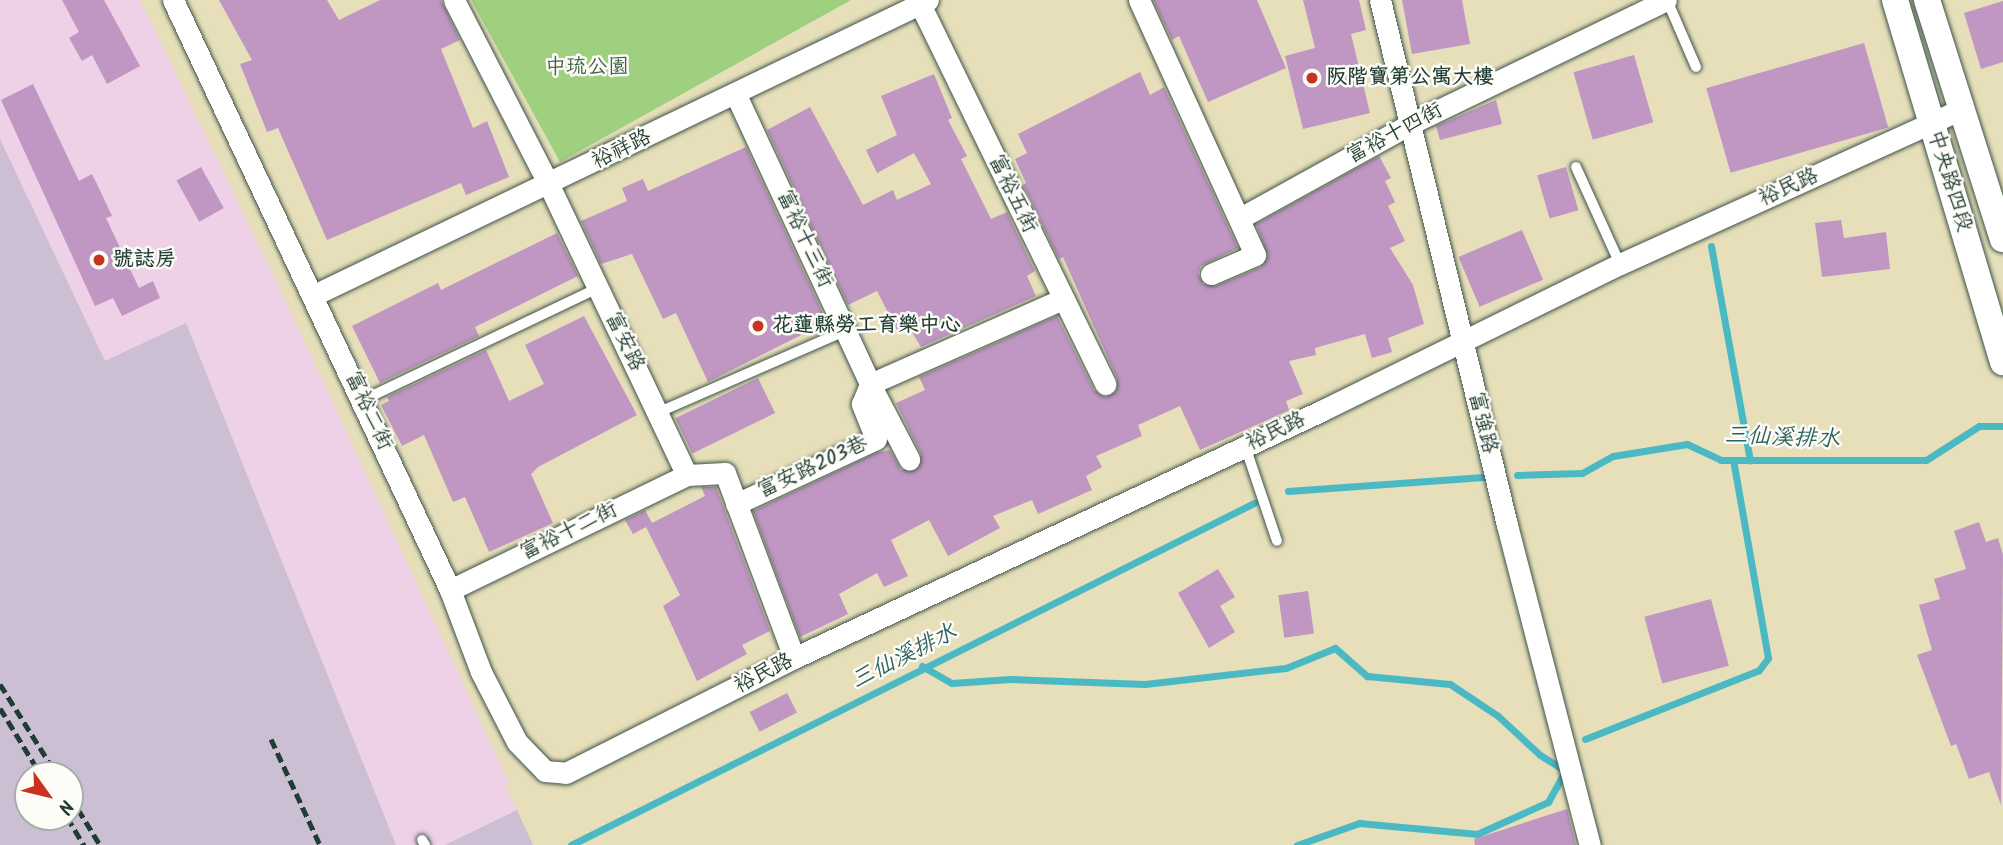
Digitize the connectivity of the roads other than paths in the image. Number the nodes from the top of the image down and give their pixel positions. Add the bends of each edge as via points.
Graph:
1 (173, 0) edge
2 (454, 0) edge
3 (1139, 0) edge
4 (1380, 0) edge
5 (1667, 0) edge
6 (1895, 0) edge
7 (1927, 0) edge
8 (924, 2) edge
9 (1696, 67) dead end
10 (736, 95) junction
11 (1962, 109) junction
12 (1410, 124) junction
13 (1932, 124) junction
14 (1576, 167) dead end
15 (549, 185) junction
16 (1240, 218) junction
17 (2003, 239) edge
18 (1620, 264) junction
19 (1211, 274) dead end
20 (598, 288) junction
21 (314, 295) junction
22 (1063, 299) junction
23 (846, 330) junction
24 (1462, 342) junction
25 (2003, 362) edge
26 (870, 384) junction
27 (1105, 384) dead end
28 (363, 400) junction
29 (657, 413) junction
30 (1245, 446) junction
31 (909, 459) dead end
32 (687, 475) junction
33 (736, 504) junction
34 (1277, 541) dead end
35 (450, 590) junction
36 (794, 658) junction
37 (594, 761) joint
38 (1590, 845) edge

1 - 21 street, 富裕二街
2 - 15 street, 富安路
3 - 16 street
4 - 12 street, 富強路
5 - 9 lane
5 - 12 street, 富裕十四街
6 - 13 street, 中央路四段
7 - 11 street, 中央路四段
8 - 10 street, 裕祥路
8 - 22 street, 富裕五街
10 - 15 street, 裕祥路
10 - 23 street, 富裕十三街
11 - 13 street, 裕民路
11 - 17 street, 中央路四段
12 - 16 street, 富裕十四街
12 - 24 street, 富強路
13 - 18 street, 裕民路
13 - 25 street, 中央路四段
14 - 18 lane
15 - 20 street, 富安路
15 - 21 street, 裕祥路
16 - 19 street via 1255,255
18 - 24 street, 裕民路
20 - 28 lane
20 - 29 street, 富安路
21 - 28 street, 富裕二街
22 - 26 street
22 - 27 street, 富裕五街
23 - 26 street, 富裕十三街
23 - 29 lane
24 - 30 street, 裕民路
24 - 38 street, 富強路
26 - 31 street, 富裕十三街
26 - 33 street, 富安路203巷 via 862,404 876,439
28 - 35 street, 富裕二街
29 - 32 street, 富安路
30 - 34 lane
30 - 36 street, 裕民路
32 - 33 street via 725,473
32 - 35 street, 富裕十二街
33 - 36 street
35 - 37 street, 富裕二街 via 481,671 517,742 545,771 566,773
36 - 37 street, 裕民路

